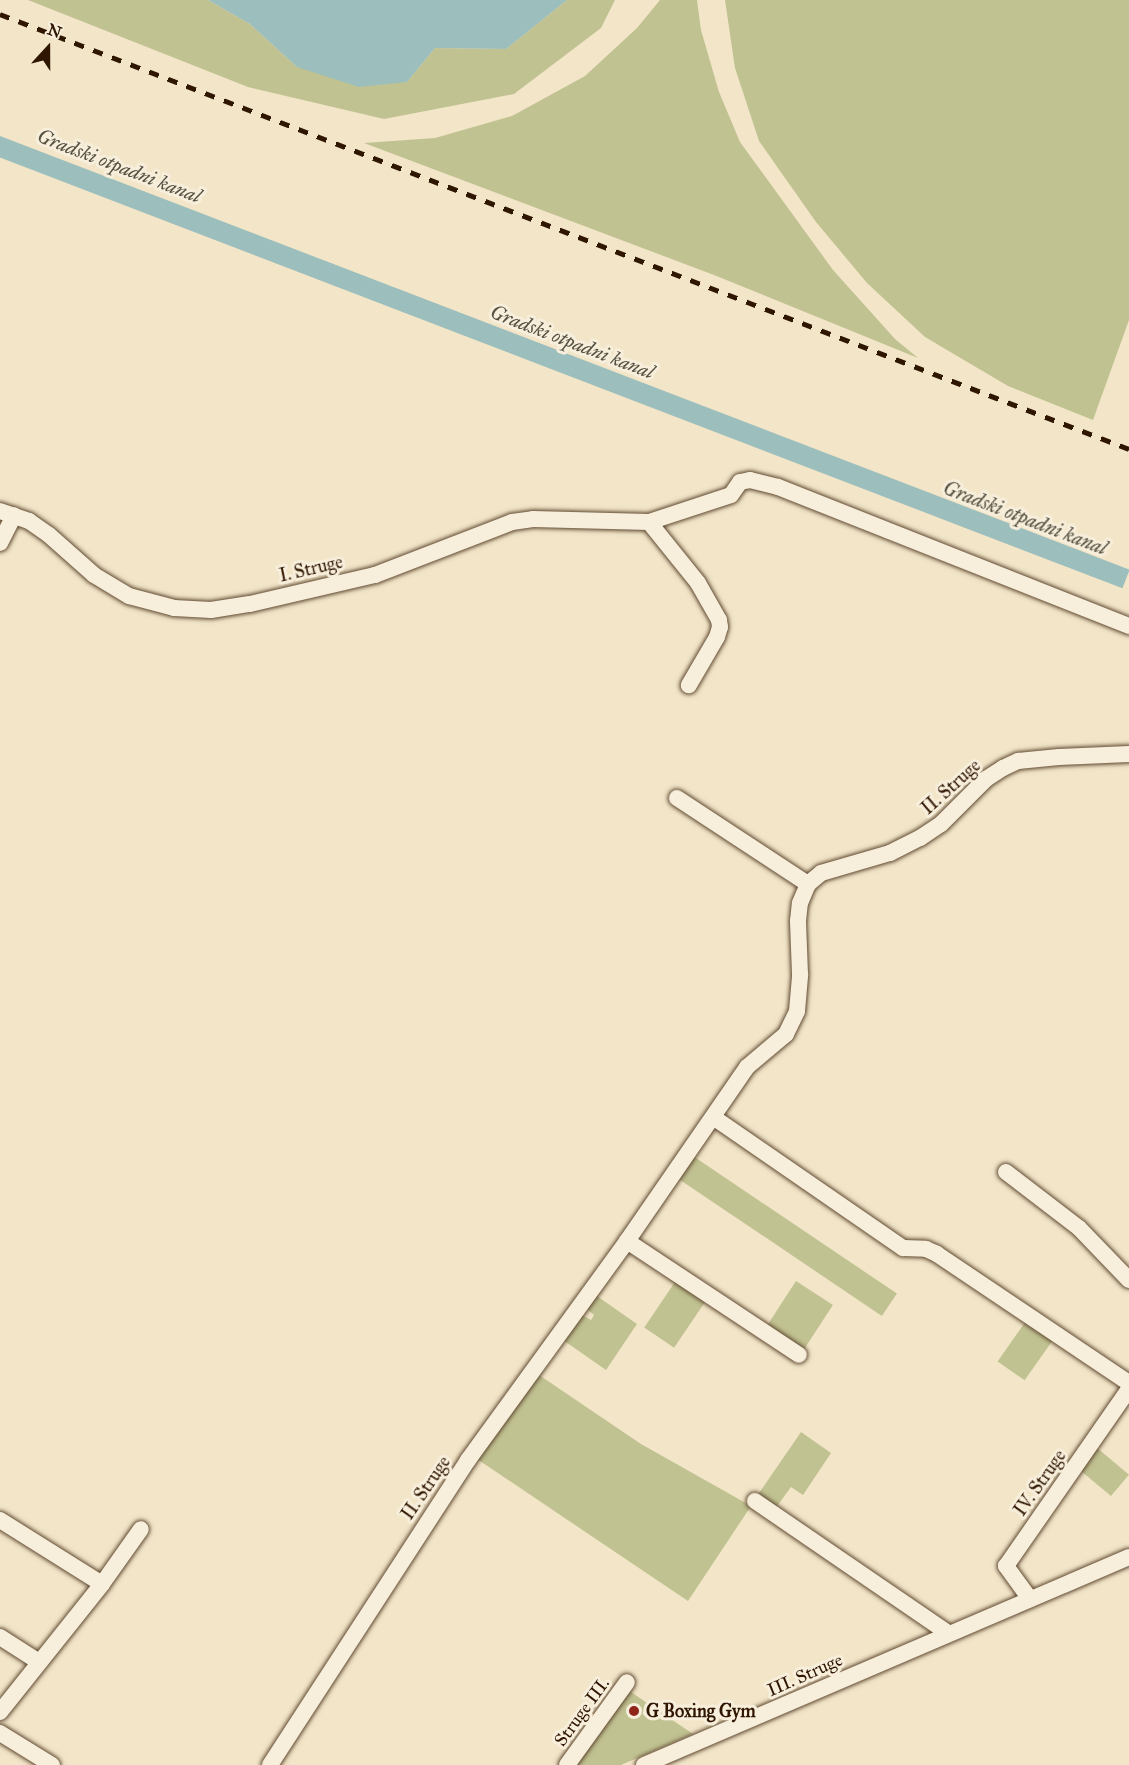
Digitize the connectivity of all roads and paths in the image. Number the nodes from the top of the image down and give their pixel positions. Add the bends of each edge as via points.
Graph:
1 (7, 513) edge
2 (650, 522) junction
3 (0, 543) edge
4 (1129, 626) edge
5 (689, 685) dead end
6 (1129, 754) edge
7 (677, 798) dead end
8 (808, 884) junction
9 (714, 1117) junction
10 (1006, 1172) dead end
11 (627, 1241) junction
12 (1129, 1280) edge
13 (799, 1355) dead end
14 (1129, 1383) edge
15 (1129, 1389) edge
16 (755, 1501) dead end
17 (0, 1520) edge
18 (141, 1529) dead end
19 (1129, 1557) edge
20 (102, 1584) junction
21 (1030, 1599) junction
22 (948, 1633) junction
23 (0, 1637) edge
24 (39, 1662) junction
25 (627, 1682) dead end
26 (0, 1712) edge
27 (0, 1733) edge
28 (52, 1765) edge
29 (270, 1765) edge
30 (567, 1765) edge
31 (644, 1765) edge

1 - 2 street, I. Struge via 49,535 94,575 129,596 174,608 211,610 375,575 512,522
1 - 3 street
2 - 4 street, I. Struge via 731,495 740,482 750,480 778,487
2 - 5 street via 698,583 719,620 717,637
6 - 8 street, II. Struge via 1018,761 987,779 941,824 920,838 890,853 821,873
7 - 8 street
8 - 9 street, II. Struge via 798,921 797,1011 786,1034 747,1067
9 - 11 street, II. Struge
9 - 14 street via 903,1248 926,1249
10 - 12 street via 1079,1228
11 - 13 street
11 - 29 street, II. Struge via 468,1460
15 - 21 street, IV. Struge via 1006,1566
16 - 22 street
17 - 20 street
18 - 20 street
19 - 21 street, III. Struge
20 - 24 street
21 - 22 street, III. Struge
22 - 31 street, III. Struge
23 - 24 street
24 - 26 street
25 - 30 street, Struge III.
27 - 28 street

